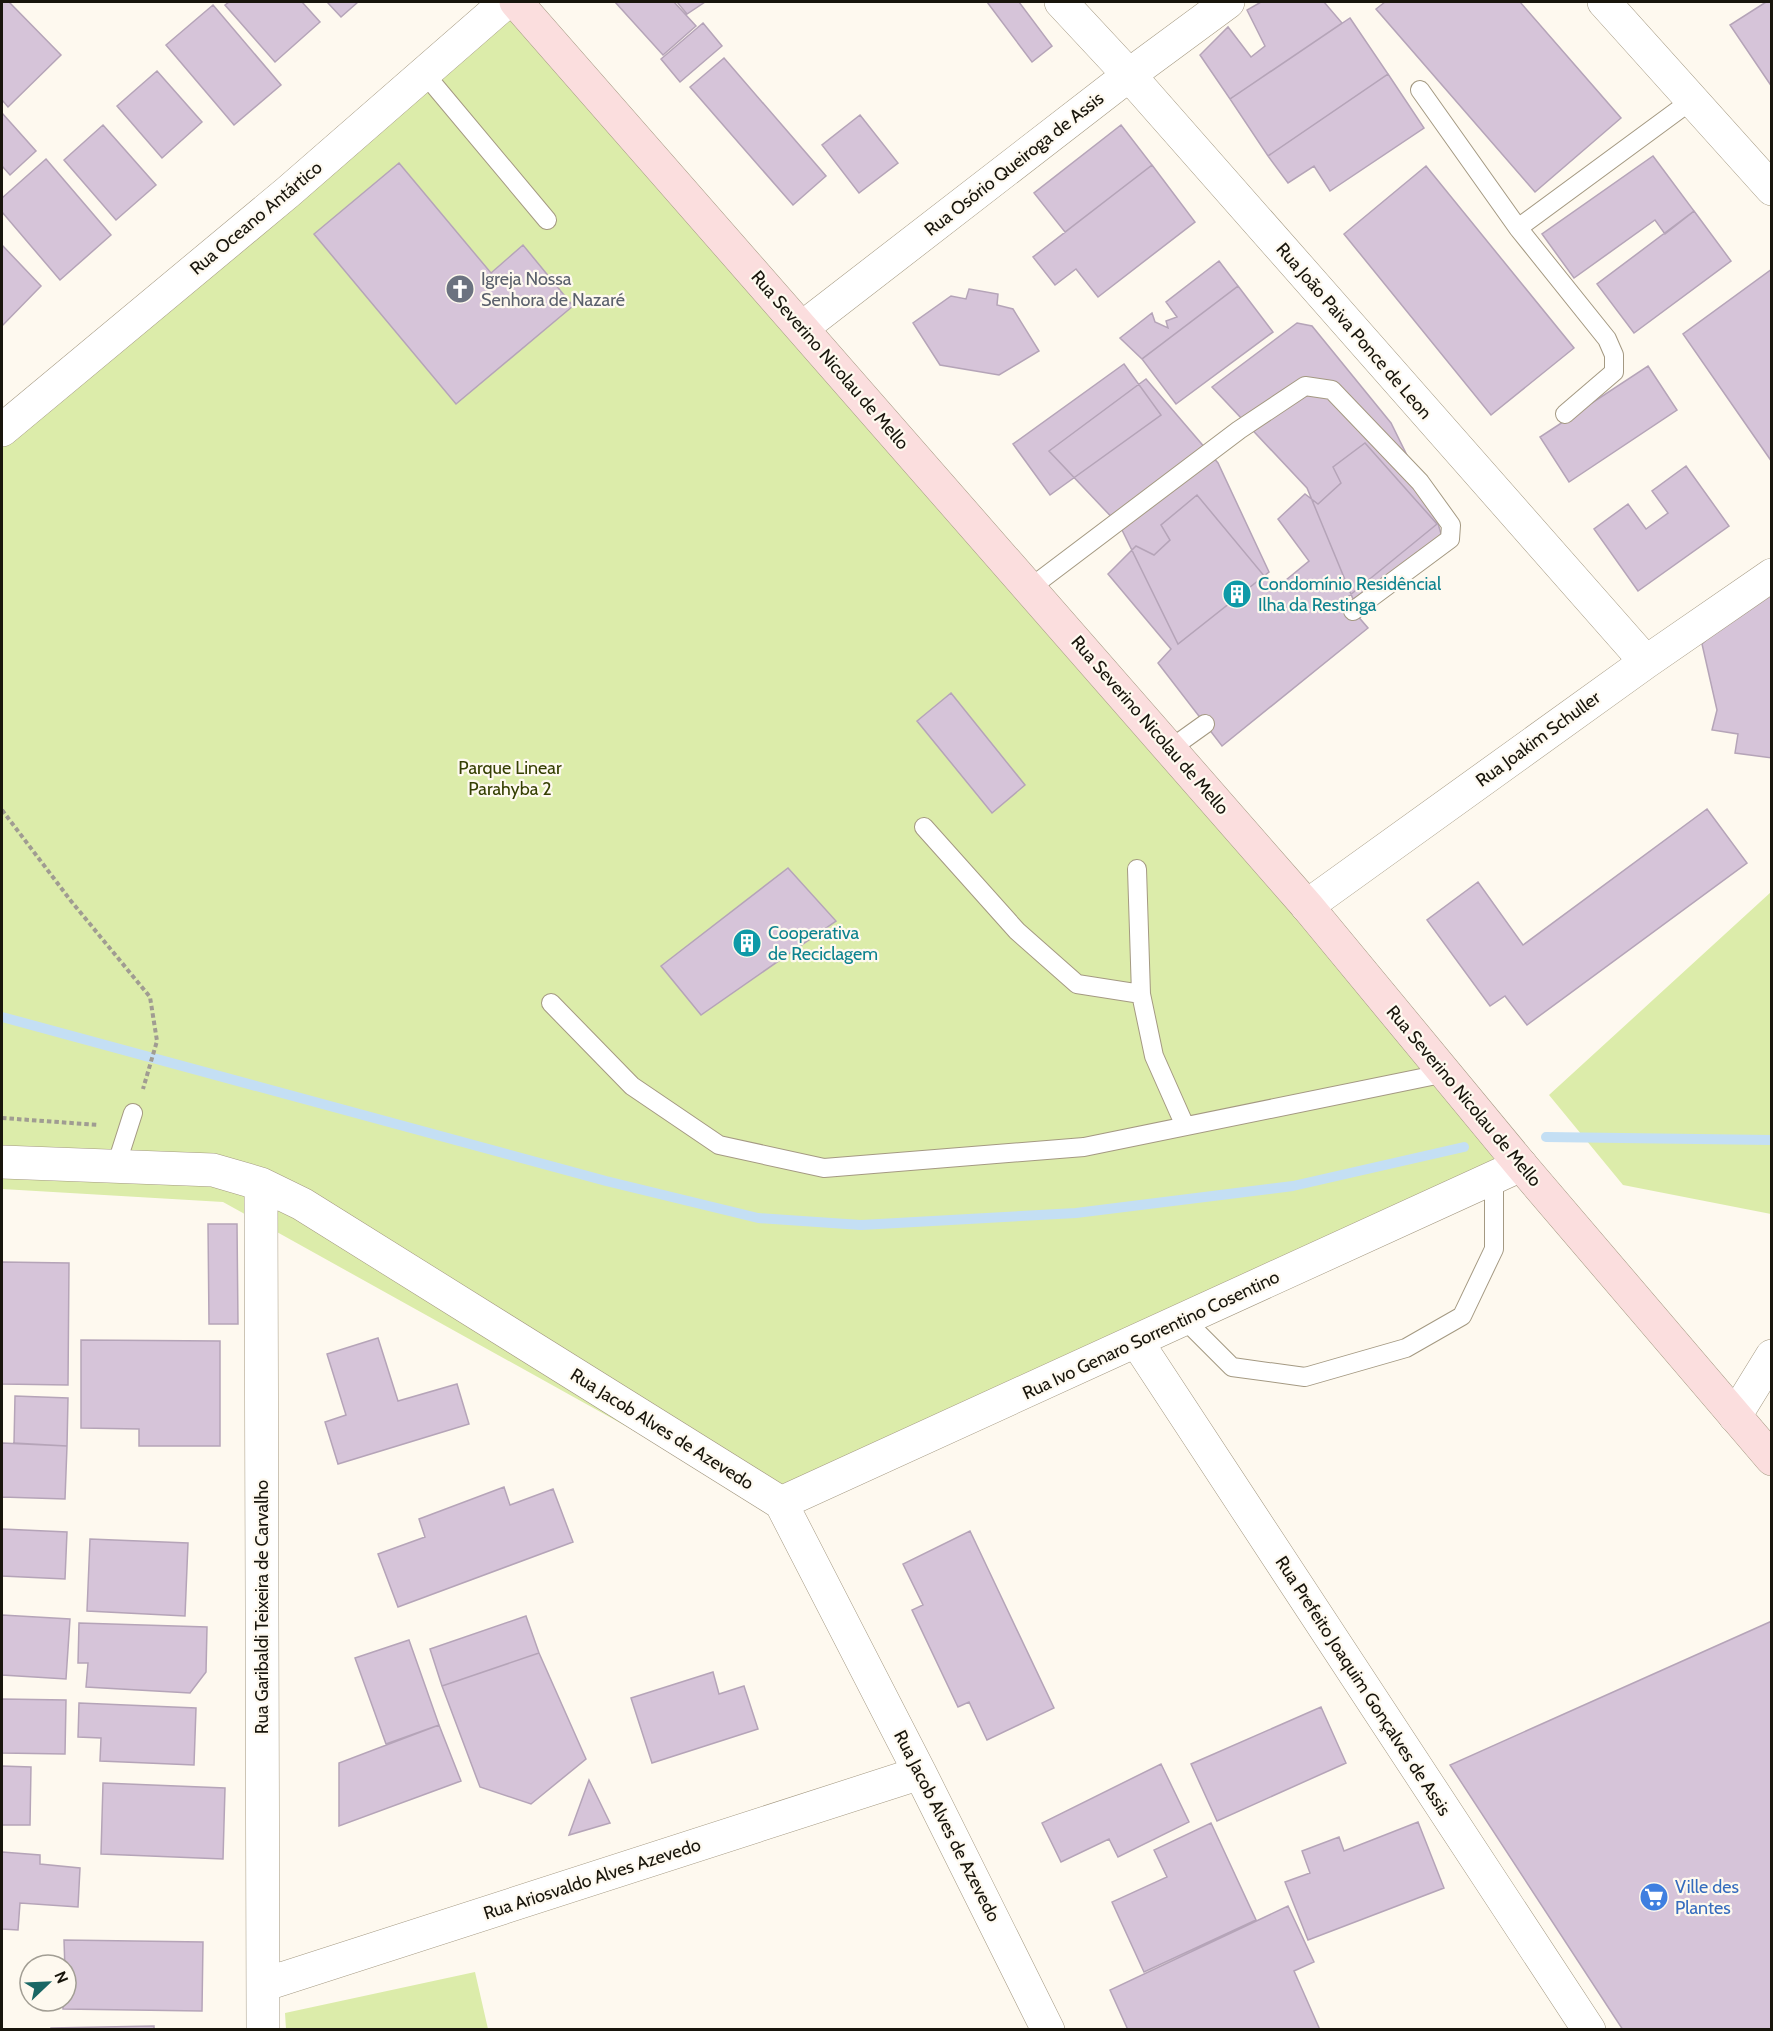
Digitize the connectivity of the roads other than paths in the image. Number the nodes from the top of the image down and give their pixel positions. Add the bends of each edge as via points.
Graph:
1 (506, 2) edge
2 (516, 2) edge
3 (1061, 2) edge
4 (1228, 2) edge
5 (1604, 2) edge
6 (424, 73) junction
7 (1129, 75) junction
8 (1420, 90) dead end
9 (1692, 100) junction
10 (1772, 189) edge
11 (547, 220) dead end
12 (1518, 228) junction
13 (802, 328) junction
14 (1565, 414) dead end
15 (2, 430) edge
16 (1772, 575) edge
17 (1030, 588) junction
18 (1353, 611) dead end
19 (1646, 662) junction
20 (1205, 723) dead end
21 (1170, 749) junction
22 (924, 827) dead end
23 (1137, 868) dead end
24 (1307, 906) junction
25 (1141, 994) junction
26 (551, 1002) dead end
27 (1446, 1073) junction
28 (133, 1113) road end
29 (1185, 1126) junction
30 (2, 1162) edge
31 (116, 1166) junction
32 (1507, 1172) junction
33 (261, 1184) junction
34 (1185, 1320) junction
35 (1137, 1342) junction
36 (1772, 1356) edge
37 (1735, 1416) junction
38 (1772, 1459) edge
39 (781, 1503) junction
40 (921, 1773) junction
41 (263, 1985) junction
42 (262, 2030) edge
43 (1048, 2030) edge
44 (1589, 2030) edge

1 - 6 street, Rua Oceano Antártico
2 - 13 main road, Rua Severino Nicolau de Mello
3 - 7 street, Rua João Paiva Ponce de Leon
4 - 7 street, Rua Osório Queiroga de Assis
5 - 9 street
6 - 11 lane
6 - 15 street, Rua Oceano Antártico via 288,192
7 - 13 street, Rua Osório Queiroga de Assis
7 - 19 street, Rua João Paiva Ponce de Leon
8 - 12 lane
9 - 10 street
9 - 12 lane
12 - 14 lane via 1607,339 1614,356 1614,372
13 - 17 main road, Rua Severino Nicolau de Mello
16 - 19 street, Rua Joakim Schuller
17 - 18 lane via 1239,430 1305,386 1332,390 1420,482 1451,525 1450,538
17 - 21 main road, Rua Severino Nicolau de Mello
19 - 24 street, Rua Joakim Schuller
20 - 21 lane
21 - 24 main road, Rua Severino Nicolau de Mello
22 - 25 lane via 1017,931 1077,984
23 - 25 lane
24 - 27 main road, Rua Severino Nicolau de Mello
25 - 29 lane via 1154,1056
26 - 29 lane via 632,1086 719,1145 824,1168 1084,1147
27 - 29 lane
27 - 32 main road, Rua Severino Nicolau de Mello
28 - 31 lane
30 - 31 street, Rua Jacob Alves de Azevedo
31 - 33 street, Rua Jacob Alves de Azevedo via 213,1170
32 - 34 street, Rua Ivo Genaro Sorrentino Cosentino
32 - 34 lane via 1494,1249 1462,1316 1406,1348 1305,1377 1232,1367
32 - 37 main road, Rua Severino Nicolau de Mello
33 - 39 street, Rua Jacob Alves de Azevedo via 302,1204
33 - 41 street, Rua Garibaldi Teixeira de Carvalho
34 - 35 street, Rua Ivo Genaro Sorrentino Cosentino
35 - 39 street, Rua Ivo Genaro Sorrentino Cosentino
35 - 44 street, Rua Prefeito Joaquim Gonçalves de Assis
36 - 37 street
37 - 38 main road, Rua Severino Nicolau de Mello
39 - 40 street, Rua Jacob Alves de Azevedo
40 - 41 street, Rua Ariosvaldo Alves Azevedo
40 - 43 street, Rua Jacob Alves de Azevedo
41 - 42 street, Rua Garibaldi Teixeira de Carvalho

